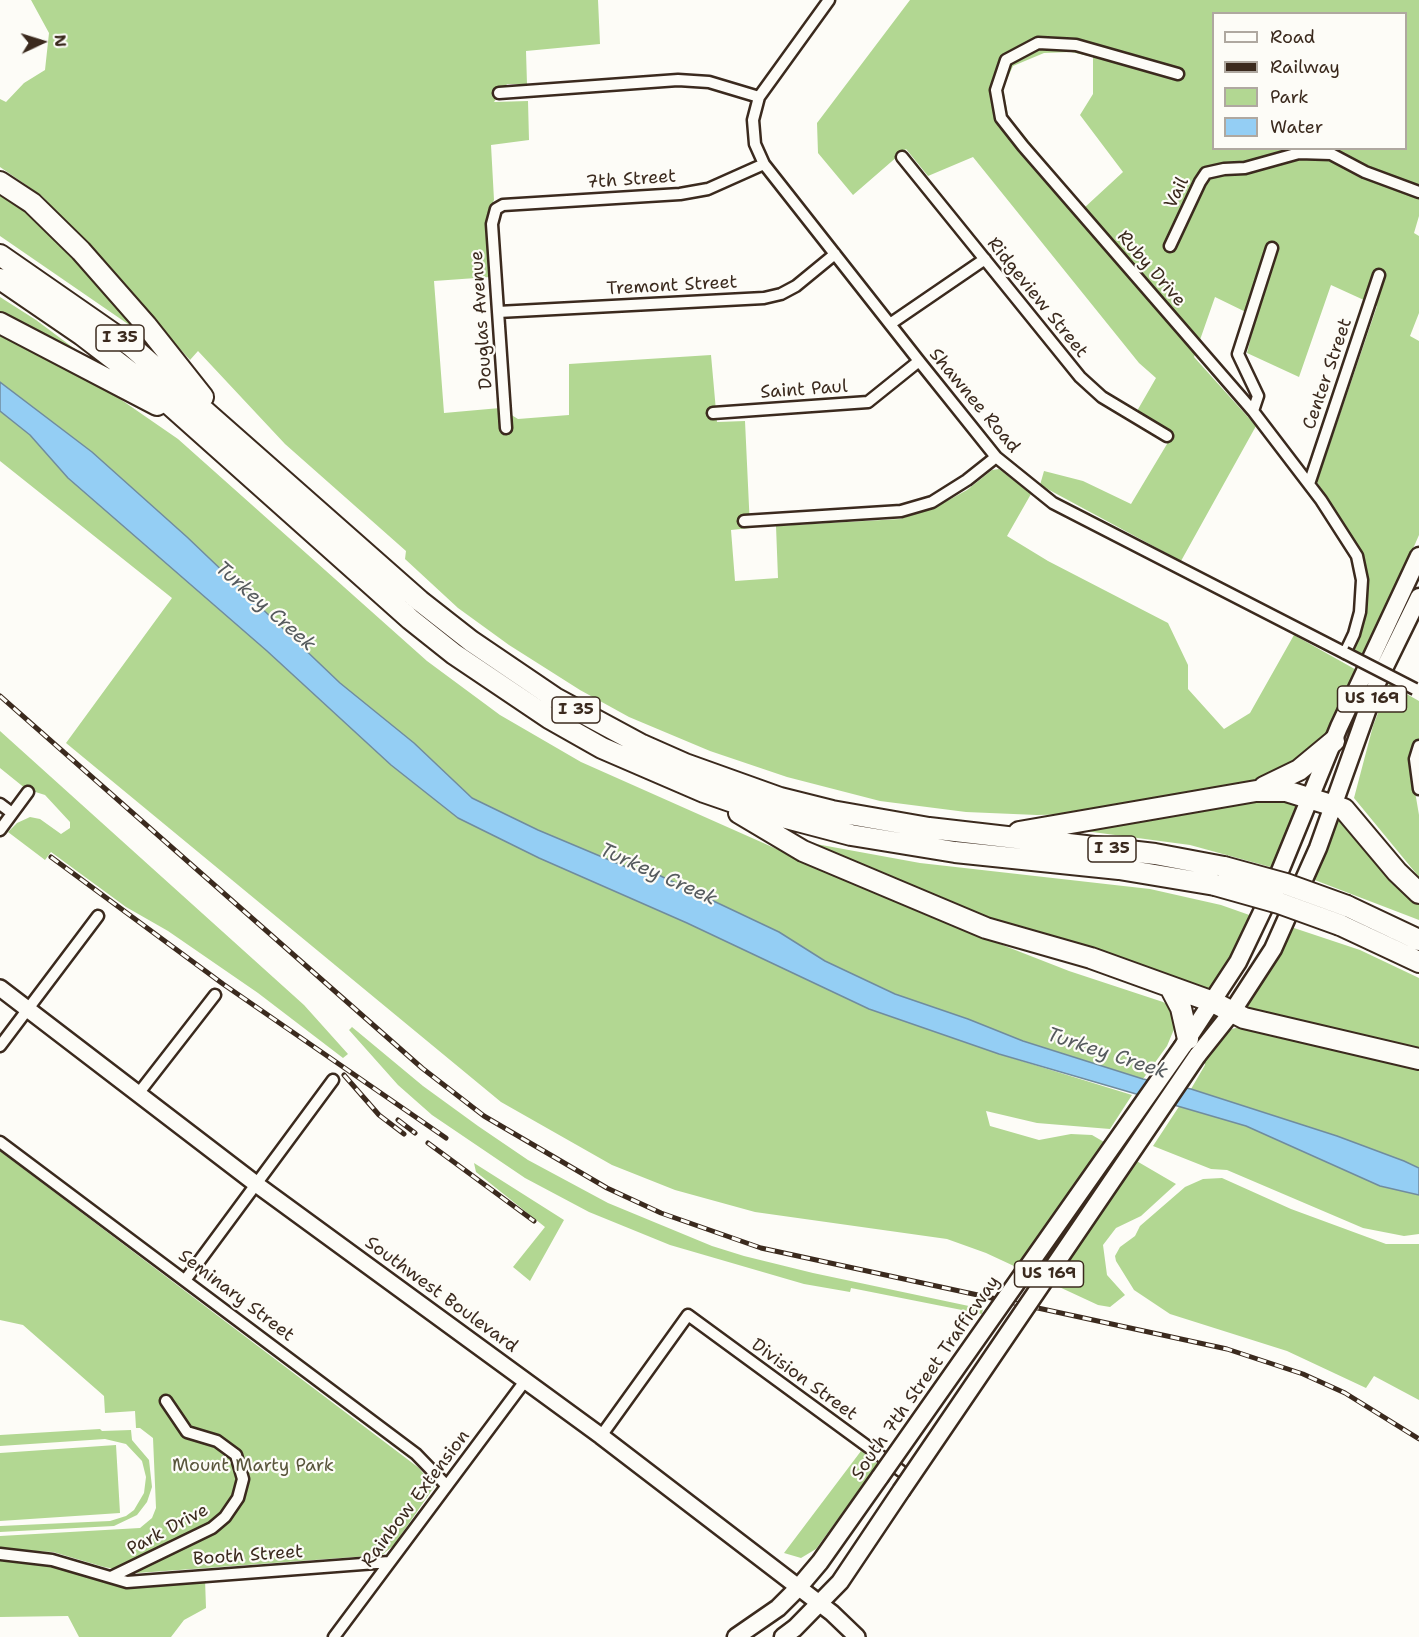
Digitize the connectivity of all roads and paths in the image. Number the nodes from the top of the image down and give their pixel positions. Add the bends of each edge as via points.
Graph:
1 (826, 1) edge
2 (1178, 74) dead end
3 (499, 93) dead end
4 (759, 97) junction
5 (902, 157) dead end
6 (764, 164) junction
7 (0, 182) edge
8 (0, 188) edge
9 (1419, 192) edge
10 (22, 196) junction
11 (496, 209) joint
12 (1170, 246) dead end
13 (1272, 248) dead end
14 (835, 254) junction
15 (0, 255) edge
16 (985, 259) junction
17 (1379, 275) dead end
18 (0, 279) edge
19 (498, 312) junction
20 (0, 323) edge
21 (890, 324) junction
22 (919, 361) junction
23 (1253, 411) junction
24 (713, 413) dead end
25 (189, 421) junction
26 (506, 428) dead end
27 (231, 432) junction
28 (1167, 436) dead end
29 (996, 457) junction
30 (1309, 484) junction
31 (744, 521) dead end
32 (1419, 556) edge
33 (1419, 597) edge
34 (1345, 653) junction
35 (1417, 690) edge
36 (1334, 741) junction
37 (1419, 746) edge
38 (1419, 789) edge
39 (1256, 791) junction
40 (28, 792) dead end
41 (704, 792) junction
42 (1310, 799) junction
43 (0, 804) edge
44 (1334, 806) junction
45 (12, 813) junction
46 (0, 830) edge
47 (999, 836) junction
48 (1419, 893) edge
49 (98, 916) dead end
50 (1419, 940) edge
51 (1419, 962) edge
52 (1170, 987) junction
53 (0, 988) edge
54 (215, 995) dead end
55 (1213, 1002) junction
56 (28, 1010) junction
57 (1232, 1012) junction
58 (0, 1046) edge
59 (1189, 1047) junction
60 (1419, 1059) edge
61 (333, 1080) dead end
62 (138, 1094) junction
63 (0, 1142) edge
64 (256, 1184) junction
65 (186, 1279) junction
66 (525, 1381) junction
67 (165, 1401) dead end
68 (601, 1436) junction
69 (901, 1471) dead end
70 (446, 1485) junction
71 (0, 1554) edge
72 (389, 1562) junction
73 (110, 1577) junction
74 (798, 1588) junction
75 (819, 1604) junction
76 (334, 1637) edge
77 (736, 1637) edge
78 (783, 1637) edge
79 (857, 1637) edge

1 - 4 street, Shawnee Road
2 - 23 street, Ruby Drive via 1076,45 1038,43 1006,60 996,90 1001,118 1023,146
3 - 4 street via 678,80 709,82
4 - 6 street, Shawnee Road via 753,120 755,144
5 - 16 street, Ridgeview Street
6 - 11 street, 7th Street via 708,189 680,194 503,205
6 - 14 street, Shawnee Road
7 - 10 highway
8 - 10 highway
9 - 12 street, Vail via 1365,172 1331,154 1299,153 1245,168 1224,169 1206,173
10 - 27 highway via 81,251
11 - 19 street, Douglas Avenue via 492,224
13 - 23 street via 1238,354 1258,396
14 - 19 street, Tremont Street via 796,286 764,298
14 - 21 street, Shawnee Road
15 - 27 highway, I 35 via 131,346
16 - 21 street
16 - 28 street, Ridgeview Street via 1080,377 1102,396
17 - 30 street, Center Street
18 - 25 highway, I 35 via 111,357
19 - 26 street, Douglas Avenue
20 - 25 highway
21 - 22 street, Shawnee Road
22 - 24 street, Saint Paul via 868,402
22 - 29 street, Shawnee Road
23 - 30 street, Ruby Drive
25 - 41 highway, I 35 via 410,619 499,686 602,748
27 - 47 highway, I 35 via 462,635 512,671 598,722 685,764 780,798 882,821
29 - 31 street via 932,502 901,511
29 - 34 street, Shawnee Road via 1053,503
30 - 34 street, Ruby Drive via 1359,564 1360,612
32 - 36 main road, South 7th Street Trafficway / US 169
33 - 44 main road, South 7th Street Trafficway / US 169 via 1377,683
34 - 35 street, Shawnee Road, bridge
36 - 39 highway via 1299,770
36 - 42 main road, South 7th Street Trafficway / US 169
37 - 38 street via 1415,759
39 - 42 highway via 1286,791
39 - 47 highway
40 - 45 street
41 - 51 highway, I 35, bridge via 851,836 956,852 1119,869 1215,885 1340,924
41 - 52 highway via 803,851 947,913
42 - 44 highway
42 - 55 main road, South 7th Street Trafficway / US 169 via 1271,893 1238,962
43 - 45 street
44 - 48 highway via 1344,809
44 - 57 main road, South 7th Street Trafficway / US 169 via 1273,949
45 - 46 street
47 - 50 highway, I 35, bridge via 1155,854 1224,867 1347,906
49 - 56 street
52 - 55 highway
52 - 59 highway via 1181,1008
53 - 56 main road, Southwest Boulevard
54 - 62 street
55 - 57 highway
55 - 59 main road, South 7th Street Trafficway / US 169
56 - 58 street
56 - 62 main road, Southwest Boulevard
57 - 59 main road, South 7th Street Trafficway / US 169
57 - 60 highway
59 - 74 main road, South 7th Street Trafficway / US 169, bridge
59 - 75 main road, South 7th Street Trafficway / US 169, bridge via 901,1491 840,1582
61 - 64 street
62 - 64 main road, Southwest Boulevard
63 - 65 street, Seminary Street
64 - 65 street
64 - 66 main road, Southwest Boulevard
65 - 70 street, Seminary Street via 416,1454
66 - 68 main road, Southwest Boulevard
66 - 70 street, Rainbow Extension
67 - 73 street, Park Drive via 187,1432 217,1441 236,1455 243,1479 238,1498 212,1528
68 - 69 street, Division Street via 688,1315
68 - 74 main road, Southwest Boulevard
70 - 72 street, Rainbow Extension
71 - 73 street, Booth Street via 52,1560
72 - 73 street, Booth Street via 127,1582
72 - 76 street, Rainbow Extension
74 - 75 main road, Southwest Boulevard
74 - 77 main road, US 169 via 778,1608
75 - 78 main road, US 169
75 - 79 main road, Southwest Boulevard

